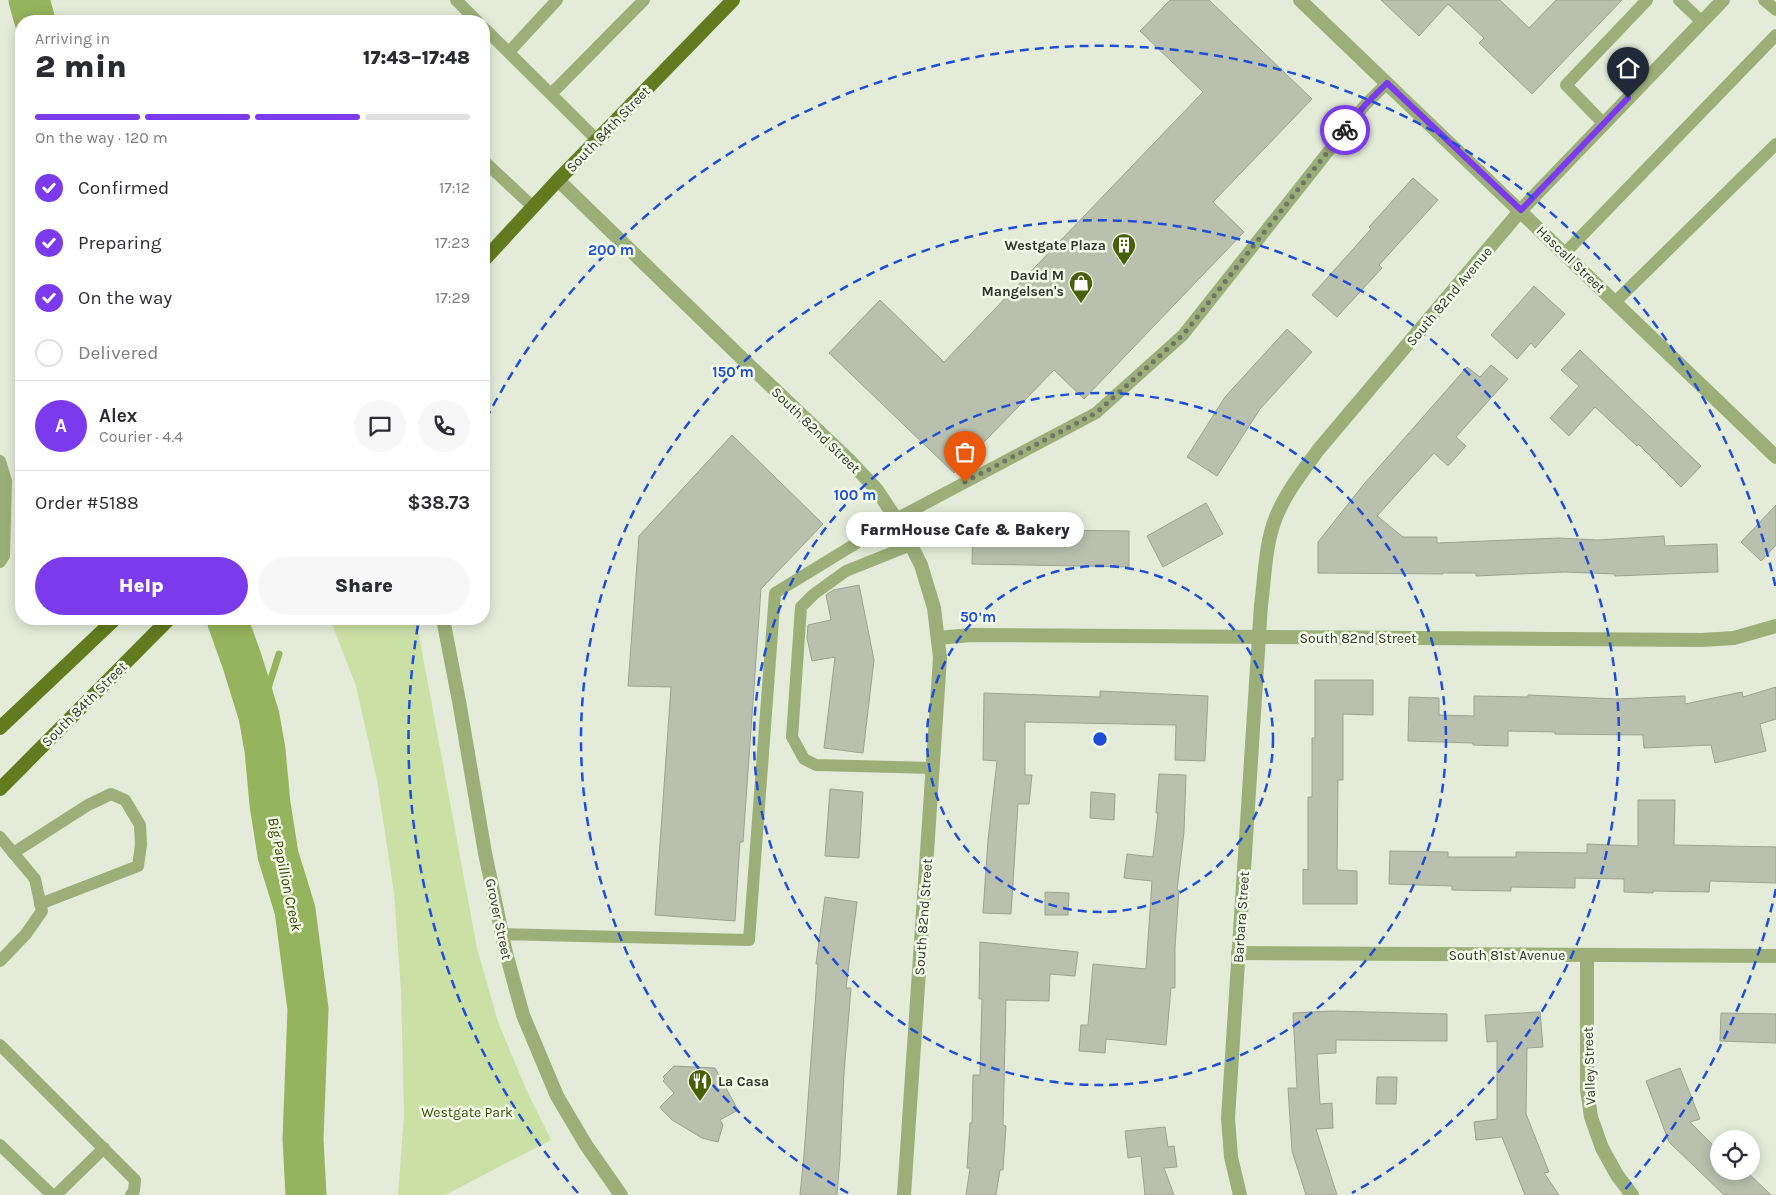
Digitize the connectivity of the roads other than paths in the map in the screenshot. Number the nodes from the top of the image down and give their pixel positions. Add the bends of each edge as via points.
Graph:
1 (456, 0) edge
2 (557, 0) edge
3 (644, 0) edge
4 (734, 0) edge
5 (1300, 0) edge
6 (1646, 0) edge
7 (1679, 0) edge
8 (1723, 0) edge
9 (1764, 0) edge
10 (1776, 10) edge
11 (471, 15) edge
12 (1702, 22) junction
13 (490, 34) edge
14 (1776, 35) edge
15 (509, 52) junction
16 (1387, 83) junction
17 (552, 94) junction
18 (1604, 124) junction
19 (597, 140) junction
20 (1776, 144) edge
21 (490, 167) edge
22 (558, 180) junction
23 (533, 207) junction
24 (1521, 210) junction
25 (1565, 253) junction
26 (490, 254) edge
27 (1615, 302) junction
28 (1776, 457) edge
29 (0, 461) edge
30 (896, 519) junction
31 (911, 545) joint
32 (0, 562) edge
33 (109, 625) edge
34 (162, 625) edge
35 (444, 625) edge
36 (1776, 626) edge
37 (1259, 637) junction
38 (938, 638) junction
39 (0, 728) edge
40 (933, 768) junction
41 (0, 789) edge
42 (0, 837) edge
43 (14, 853) junction
44 (40, 904) junction
45 (502, 934) junction
46 (1238, 953) junction
47 (1587, 956) junction
48 (1776, 956) edge
49 (0, 961) edge
50 (0, 1045) edge
51 (0, 1145) edge
52 (104, 1148) junction
53 (52, 1195) edge
54 (56, 1195) edge
55 (131, 1195) edge
56 (621, 1195) edge
57 (904, 1195) edge
58 (1240, 1195) edge
59 (1632, 1195) edge

1 - 11 lane
2 - 15 lane
3 - 17 lane
4 - 19 main road, South 84th Street
5 - 16 street, Hascall Street
6 - 18 lane via 1566,85
7 - 12 lane
8 - 12 street, South 82nd Avenue
9 - 10 lane
12 - 18 street, South 82nd Avenue
13 - 15 lane
14 - 25 lane
15 - 17 lane
16 - 24 street, Hascall Street
16 - 30 lane via 1365,105 1183,335 1118,394 1096,413
17 - 19 lane
18 - 24 street, South 82nd Avenue
19 - 22 main road, South 84th Street
20 - 27 lane
21 - 23 lane
22 - 23 main road, South 84th Street
22 - 30 street, South 82nd Street via 849,460 877,490
23 - 26 main road, South 84th Street
24 - 25 street, Hascall Street
24 - 37 street, South 82nd Avenue via 1291,486 1275,518 1269,543
25 - 27 street, Hascall Street
27 - 28 street, Hascall Street
29 - 32 lane via 6,481 4,556
30 - 45 lane via 775,593 749,940
31 - 38 street, South 82nd Street via 921,565 934,608
31 - 40 lane via 846,571 801,607 792,737 804,759 816,765
33 - 39 main road
34 - 41 main road, South 84th Street
35 - 45 street, Grover Street
36 - 37 street, South 82nd Street via 1734,638 1702,640
37 - 38 street, South 82nd Street via 971,635
37 - 46 street, Barbara Street
38 - 40 street, South 82nd Street via 940,658
40 - 57 street, South 82nd Street
42 - 43 lane
43 - 44 lane via 35,879
43 - 44 lane via 88,805 112,794 125,800 140,826 138,866
44 - 49 lane via 42,911 26,934
45 - 56 street, Grover Street via 523,1015 557,1096
46 - 47 street, South 81st Avenue
46 - 58 street, Barbara Street via 1228,1118 1231,1157
47 - 48 street, South 81st Avenue
47 - 59 street, Valley Street via 1587,1089 1592,1117 1602,1148
50 - 52 lane
51 - 53 lane
52 - 54 lane
52 - 55 lane via 135,1180

